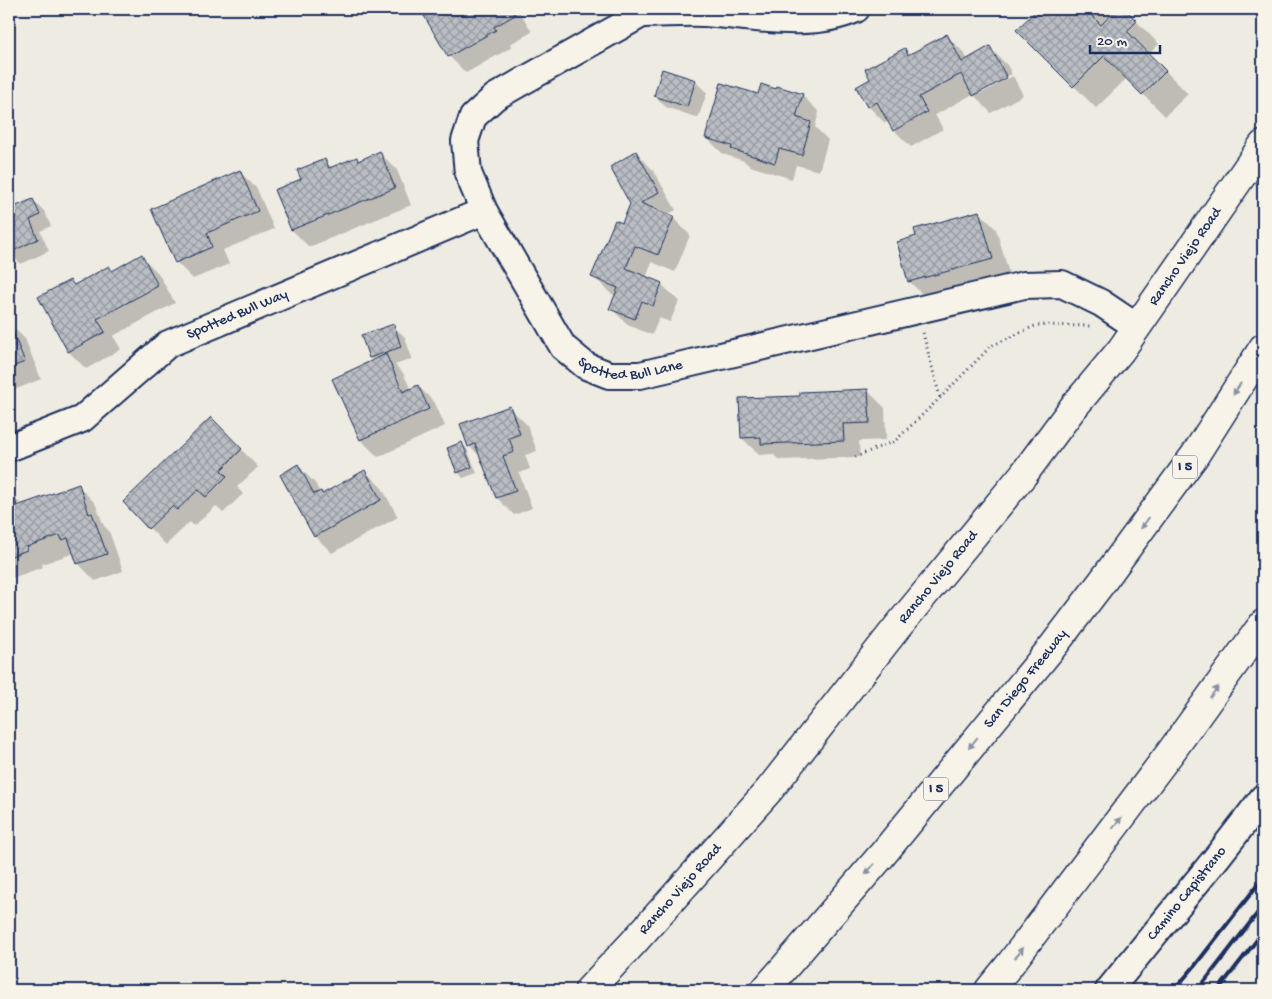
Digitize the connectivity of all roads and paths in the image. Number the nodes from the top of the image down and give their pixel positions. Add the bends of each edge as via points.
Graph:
1 (856, 9) edge
2 (644, 12) edge
3 (1263, 145) edge
4 (484, 211) junction
5 (916, 311) junction
6 (1097, 326) dead end
7 (1137, 327) junction
8 (1263, 348) edge
9 (940, 398) junction
10 (9, 448) edge
11 (855, 457) dead end
12 (1263, 624) edge
13 (1263, 798) edge
14 (589, 990) edge
15 (765, 990) edge
16 (988, 990) edge
17 (1110, 990) edge

1 - 2 street, Spotted Bull Lane via 814,20
2 - 4 street, Spotted Bull Lane via 495,97 474,117 465,141 468,173
3 - 7 main road, Rancho Viejo Road
4 - 5 street, Spotted Bull Lane via 563,348 586,366 609,376 640,375
4 - 10 street, Spotted Bull Way via 168,344 82,419
5 - 7 street, Spotted Bull Lane via 1024,285 1062,284 1101,303
5 - 9 path
6 - 9 path via 1037,325 991,346
7 - 14 main road, Rancho Viejo Road via 1023,475 770,789
8 -> 15 main road, San Diego Freeway / I 5 via 1195,455 1054,645 882,855
9 - 11 path via 895,441
16 -> 12 main road via 1170,753
13 - 17 street, Camino Capistrano

